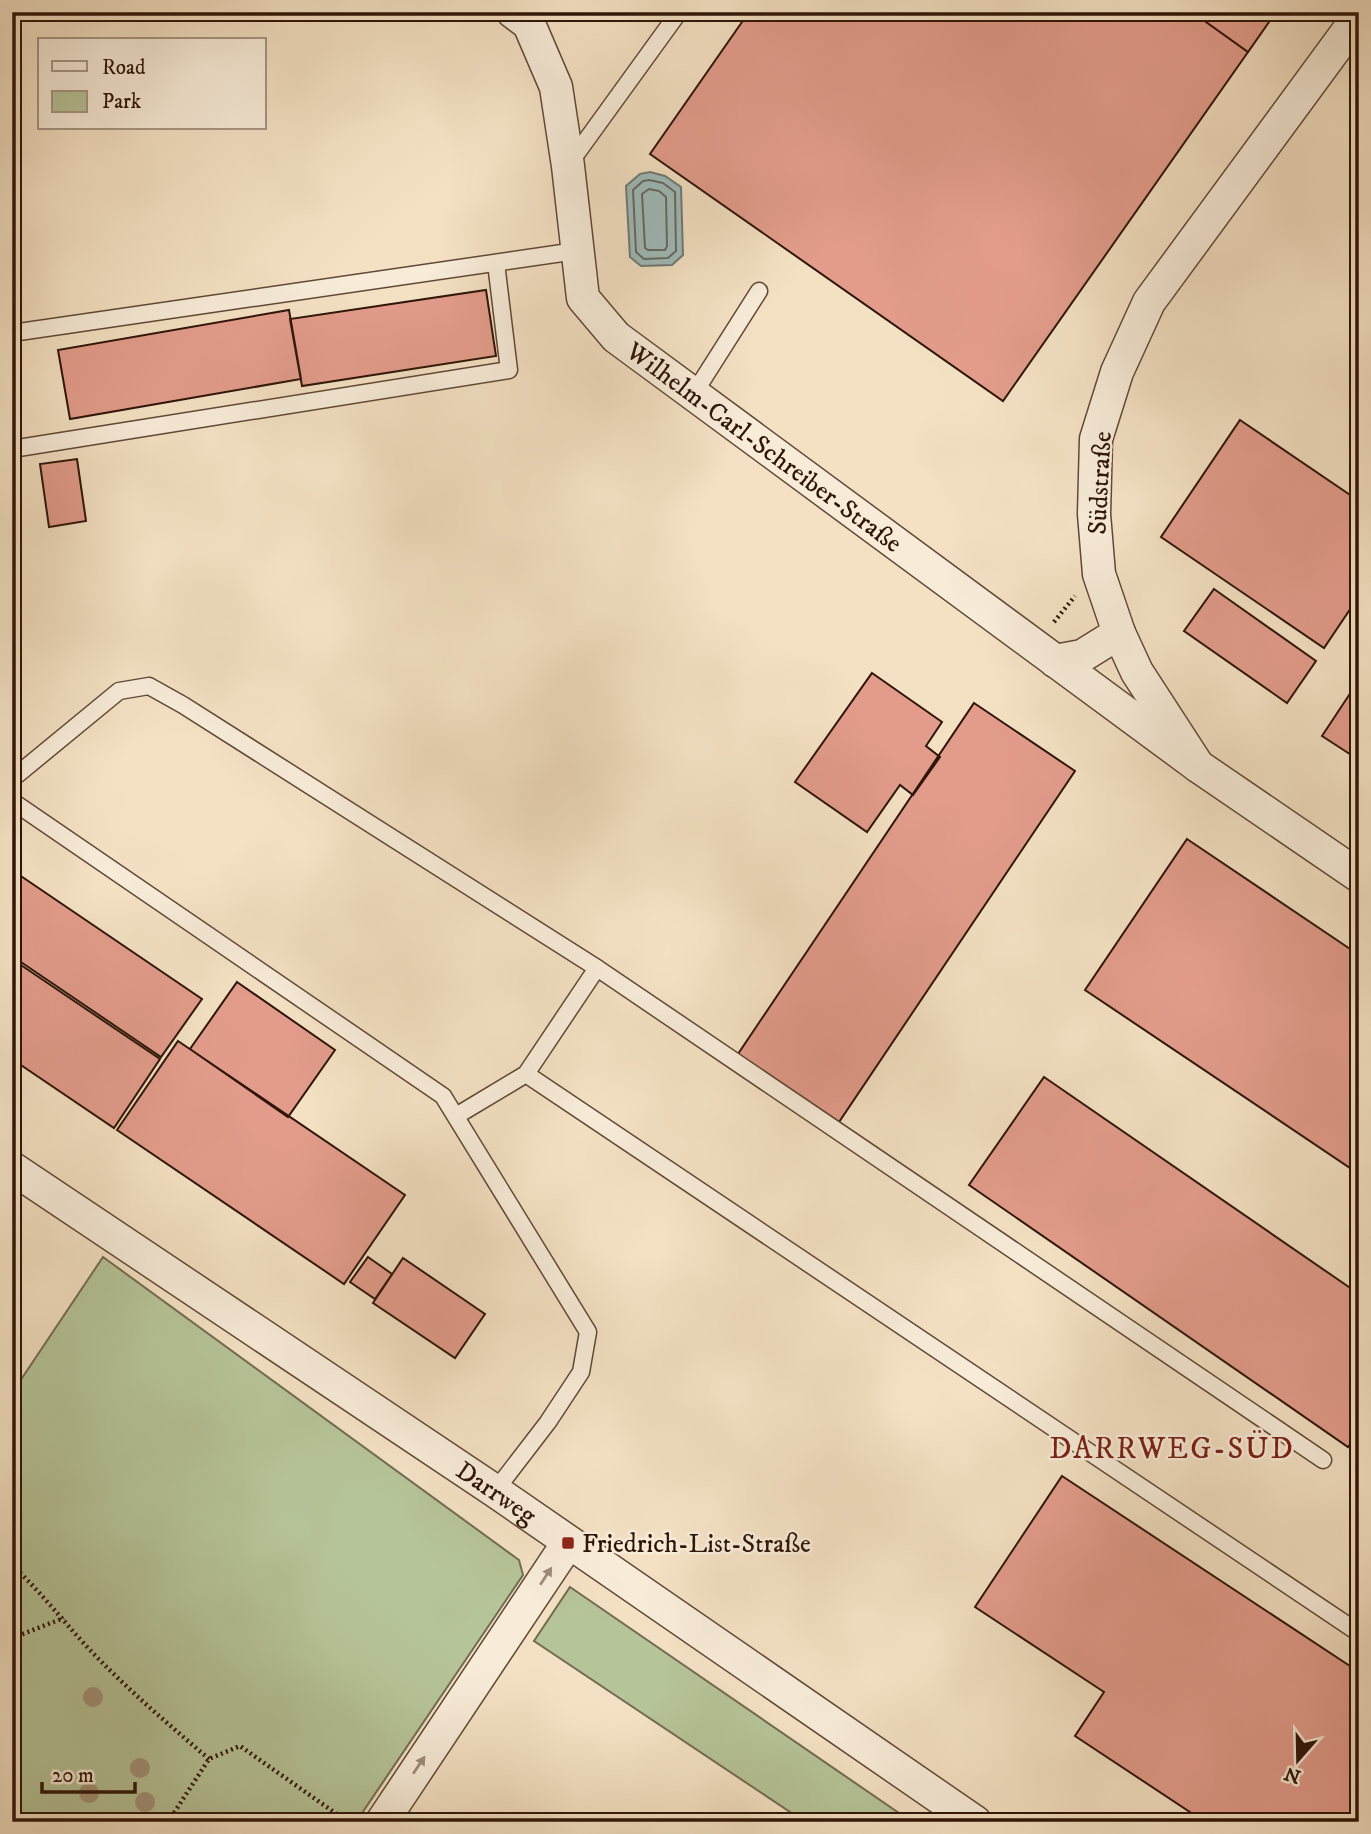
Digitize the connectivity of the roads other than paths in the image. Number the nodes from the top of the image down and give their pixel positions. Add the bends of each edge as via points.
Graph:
1 (513, 12) edge
2 (679, 12) edge
3 (1359, 16) edge
4 (568, 166) junction
5 (576, 251) junction
6 (496, 263) junction
7 (759, 291) dead end
8 (12, 332) edge
9 (694, 395) junction
10 (12, 449) edge
11 (1119, 633) junction
12 (1045, 653) junction
13 (1198, 766) junction
14 (12, 779) edge
15 (12, 801) edge
16 (1359, 876) edge
17 (597, 968) junction
18 (526, 1073) junction
19 (456, 1116) junction
20 (12, 1168) edge
21 (1323, 1460) dead end
22 (495, 1491) junction
23 (568, 1543) junction
24 (1359, 1633) edge
25 (382, 1822) edge
26 (975, 1822) edge

1 - 4 street, Wilhelm-Carl-Schreiber-Straße via 528,24 555,87
2 - 4 lane
3 - 11 street, Südstraße via 1149,302 1117,372 1096,439 1094,514 1099,574
4 - 5 street, Wilhelm-Carl-Schreiber-Straße
5 - 6 lane
5 - 9 street, Wilhelm-Carl-Schreiber-Straße via 583,298 616,337
6 - 8 lane
6 - 10 lane via 509,370
7 - 9 lane
9 - 12 street, Wilhelm-Carl-Schreiber-Straße
11 - 12 street via 1082,656
11 - 13 street, Südstraße via 1137,672
12 - 13 street, Wilhelm-Carl-Schreiber-Straße
13 - 16 street, Südstraße
14 - 17 lane via 119,691 149,686
15 - 19 lane via 443,1096
17 - 18 lane
17 - 21 lane
18 - 19 lane
18 - 24 lane
19 - 22 lane via 588,1332 581,1372
20 - 22 street, Darrweg
22 - 23 street, Darrweg
25 -> 23 street
23 - 26 street, Darrweg

